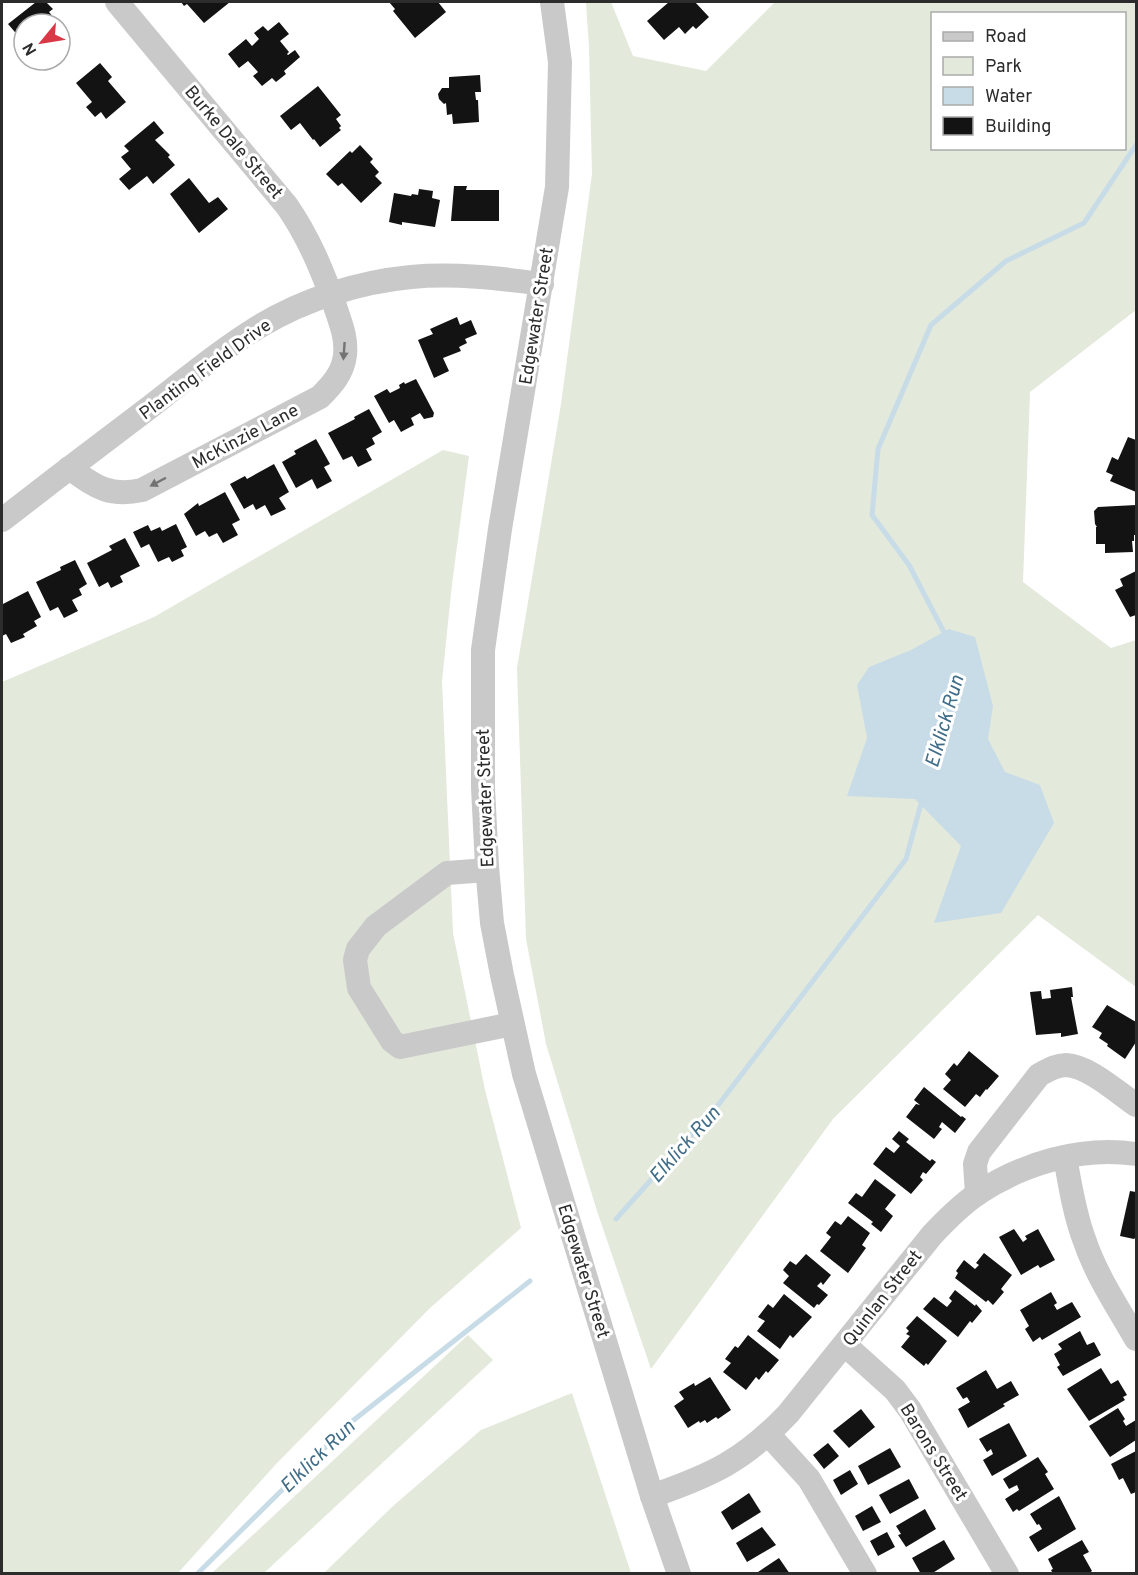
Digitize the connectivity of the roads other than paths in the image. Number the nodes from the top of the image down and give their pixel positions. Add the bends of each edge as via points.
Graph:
1 (117, 2) edge
2 (552, 2) edge
3 (542, 284) junction
4 (331, 295) junction
5 (69, 468) junction
6 (2, 520) edge
7 (487, 870) junction
8 (512, 1024) junction
9 (1137, 1105) edge
10 (1137, 1154) edge
11 (1065, 1157) junction
12 (976, 1194) junction
13 (1137, 1339) edge
14 (845, 1345) junction
15 (769, 1435) junction
16 (652, 1496) junction
17 (679, 1574) edge
18 (865, 1574) edge
19 (1007, 1574) edge

1 - 4 street, Burke Dale Street via 287,206 317,257
2 - 3 street, Edgewater Street via 560,62 557,176
3 - 4 street, Planting Field Drive via 452,275 368,284
3 - 7 street, Edgewater Street via 483,650
4 - 5 street, Planting Field Drive via 289,311 235,342
4 -> 5 street, McKinzie Lane via 343,329 345,356 333,384 320,397 142,490 110,492 95,487
5 - 6 street, Planting Field Drive
7 - 8 street, Edgewater Street via 492,923
7 - 8 street via 447,873 376,926 358,949 356,974 360,988 392,1041 400,1047
8 - 16 street, Edgewater Street
9 - 12 street via 1079,1068 1065,1065 1039,1075 979,1152 975,1164
10 - 11 street, Quinlan Street via 1098,1152
11 - 12 street, Quinlan Street via 1033,1166
11 - 13 street via 1084,1240 1099,1276
12 - 14 street, Quinlan Street via 932,1235
14 - 15 street, Quinlan Street
14 - 19 street, Barons Street via 895,1390 910,1410
15 - 16 street, Quinlan Street via 728,1465
15 - 18 street via 809,1479
16 - 17 street, Edgewater Street

